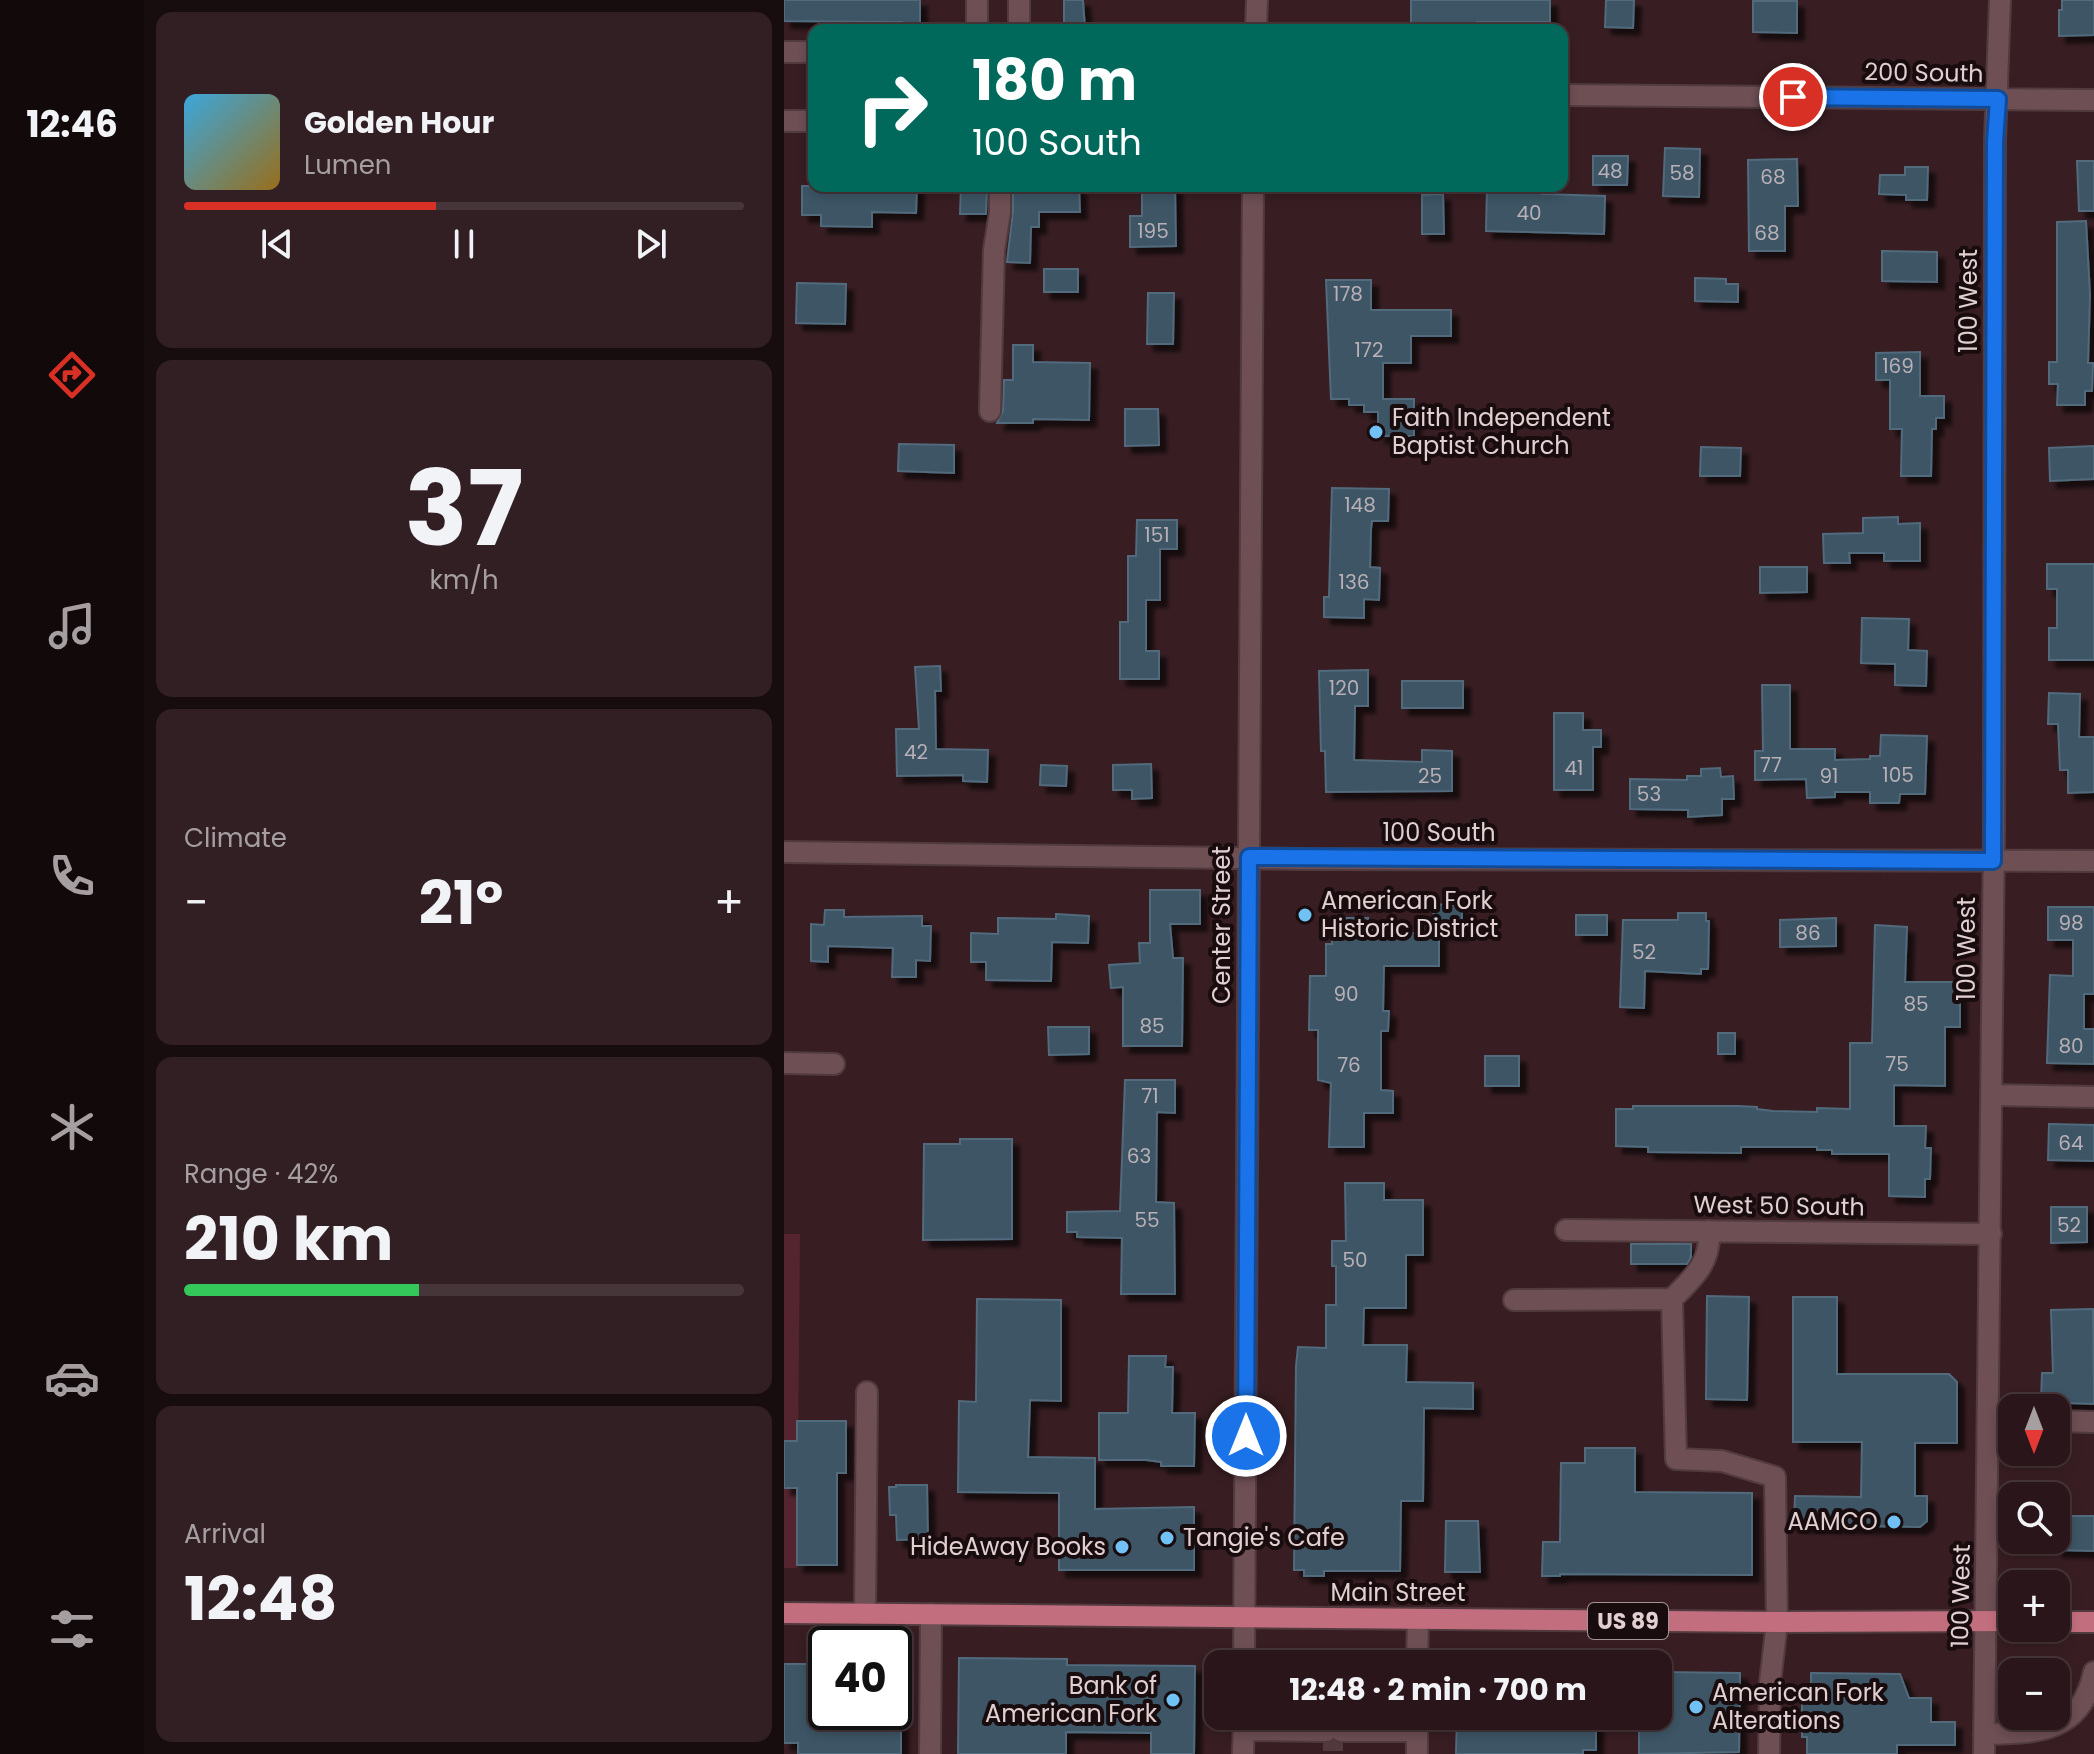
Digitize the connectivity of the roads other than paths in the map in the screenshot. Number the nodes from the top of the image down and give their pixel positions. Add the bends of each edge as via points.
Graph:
1 (977, 0) edge
2 (1019, 0) edge
3 (1257, 0) edge
4 (2000, 0) edge
5 (977, 24) edge
6 (1019, 24) edge
7 (1256, 24) edge
8 (784, 52) edge
9 (808, 52) edge
10 (1568, 95) edge
11 (1998, 99) junction
12 (2094, 100) edge
13 (784, 121) edge
14 (808, 121) edge
15 (1000, 192) edge
16 (1253, 192) edge
17 (990, 411) dead end
18 (784, 852) edge
19 (1249, 857) junction
20 (1993, 861) junction
21 (2094, 861) edge
22 (784, 1063) edge
23 (834, 1064) dead end
24 (1992, 1095) junction
25 (2094, 1097) edge
26 (1566, 1230) dead end
27 (1709, 1231) junction
28 (1991, 1234) junction
29 (1672, 1299) junction
30 (1514, 1300) dead end
31 (867, 1392) dead end
32 (1989, 1421) junction
33 (1998, 1421) edge
34 (2070, 1421) edge
35 (2094, 1422) edge
36 (784, 1613) edge
37 (865, 1614) junction
38 (931, 1614) junction
39 (1244, 1618) junction
40 (1418, 1619) junction
41 (1987, 1621) junction
42 (1998, 1621) edge
43 (1777, 1622) junction
44 (2070, 1622) edge
45 (2094, 1622) edge
46 (1244, 1650) edge
47 (1417, 1650) edge
48 (2094, 1672) edge
49 (1244, 1730) edge
50 (1323, 1730) edge
51 (1346, 1730) edge
52 (1417, 1730) edge
53 (1984, 1744) edge
54 (930, 1754) edge
55 (1243, 1754) edge
56 (1417, 1754) edge
57 (1769, 1754) edge

1 - 5 street
2 - 6 street
3 - 7 street
4 - 11 street, 100 West
8 - 9 street
10 - 11 street, 200 South
11 - 12 street, 200 South
11 - 20 street, 100 West
13 - 14 street
15 - 17 street
16 - 19 street, Center Street
18 - 19 street, 100 South
19 - 20 street, 100 South
19 - 39 street, Center Street
20 - 21 street, 100 South
20 - 24 street, 100 West
22 - 23 street
24 - 25 street
24 - 28 street, 100 West
26 - 27 street, West 50 South
27 - 28 street, West 50 South
27 - 29 street via 1710,1248 1701,1271
28 - 32 street, 100 West
29 - 30 street
29 - 43 street via 1676,1459 1722,1461 1775,1477
31 - 37 street
32 - 33 street
32 - 41 street, 100 West
34 - 35 street
36 - 37 main road, Main Street / US 89
37 - 38 main road, Main Street / US 89
38 - 39 main road, Main Street / US 89
38 - 54 street
39 - 40 main road, Main Street / US 89
39 - 46 street, Center Street
40 - 43 main road, Main Street / US 89
40 - 47 street
41 - 42 main road, Main Street / US 89
41 - 43 main road, Main Street / US 89
41 - 53 street, 100 West
43 - 57 street
44 - 45 main road
48 - 53 street via 2075,1714 2058,1726
49 - 55 street
50 - 51 street
52 - 56 street

